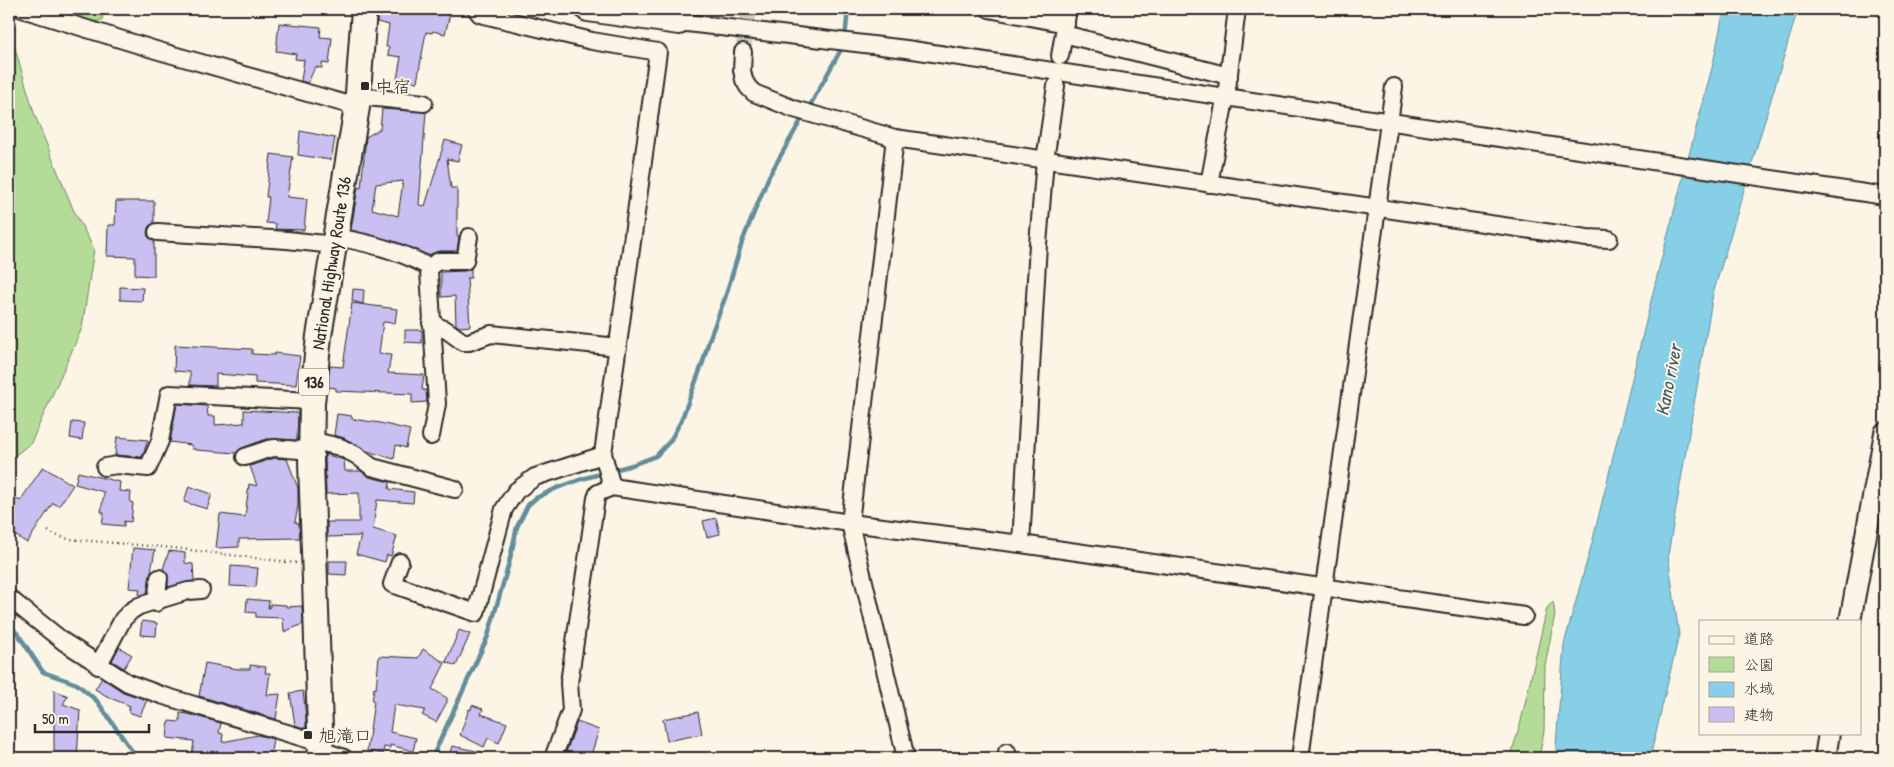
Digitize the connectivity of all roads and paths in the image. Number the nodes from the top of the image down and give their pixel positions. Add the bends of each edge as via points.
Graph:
1 (22, 9) edge
2 (364, 9) edge
3 (476, 9) edge
4 (588, 9) edge
5 (989, 9) edge
6 (1237, 9) edge
7 (680, 15) edge
8 (1066, 22) edge
9 (743, 52) tunnel mouth
10 (1060, 56) dead end
11 (1229, 76) junction
12 (1056, 86) dead end
13 (1394, 88) dead end
14 (1225, 97) junction
15 (357, 102) junction
16 (424, 102) dead end
17 (1389, 117) junction
18 (896, 138) junction
19 (1045, 160) junction
20 (1209, 184) junction
21 (1885, 196) edge
22 (1377, 208) junction
23 (157, 232) dead end
24 (469, 237) dead end
25 (1609, 240) dead end
26 (334, 241) junction
27 (428, 267) junction
28 (431, 323) junction
29 (618, 348) junction
30 (312, 401) junction
31 (1885, 433) edge
32 (430, 436) dead end
33 (311, 447) junction
34 (604, 456) junction
35 (245, 457) dead end
36 (105, 467) dead end
37 (611, 485) junction
38 (455, 489) dead end
39 (850, 523) junction
40 (48, 530) dead end
41 (1021, 544) junction
42 (400, 562) dead end
43 (314, 565) junction
44 (159, 578) dead end
45 (1323, 587) junction
46 (201, 590) dead end
47 (9, 598) edge
48 (156, 602) junction
49 (1524, 616) dead end
50 (1850, 620) edge
51 (98, 666) junction
52 (1829, 734) edge
53 (321, 750) edge
54 (344, 758) edge
55 (553, 758) edge
56 (906, 758) edge
57 (1300, 758) edge
58 (1824, 758) edge

1 - 15 street via 158,51
2 - 15 highway, National Highway Route 136 / 136
3 - 29 street via 480,14 592,41 658,52
4 - 7 highway
5 - 8 street
6 - 11 street
7 - 14 street
8 - 10 street
8 - 11 street
9 - 18 street via 744,80 754,93 794,109
11 - 14 street
12 - 19 street
13 - 17 street
14 - 17 street
14 - 20 street
15 - 16 street
15 - 26 highway, National Highway Route 136 / 136
17 - 21 street
17 - 22 street
18 - 19 street
18 - 39 street
19 - 20 street
19 - 41 street
20 - 22 street
22 - 25 street
22 - 45 street
23 - 26 street
24 - 27 street via 467,259 439,261
26 - 27 street via 356,240 398,253
26 - 30 highway, National Highway Route 136 / 136 via 318,336
27 - 28 street
28 - 29 street via 463,342 491,334
28 - 32 street via 437,404
29 - 34 street
30 - 33 highway, National Highway Route 136 / 136
30 - 36 street via 169,394 160,441 148,468
31 - 50 main road
33 - 35 street via 268,449
33 - 38 street via 331,444 372,468
33 - 43 highway, National Highway Route 136 / 136
34 - 37 street
34 - 42 street via 535,478 516,492 504,510 476,613 392,584
37 - 39 street
37 - 55 street via 596,498 569,683 571,710
39 - 41 street
39 - 56 street
40 - 43 path via 68,539
41 - 45 street
43 - 53 highway, National Highway Route 136 / 136
44 - 48 street
45 - 49 street
45 - 57 street
46 - 48 street
47 - 51 street
48 - 51 street via 139,606 123,619
51 - 53 street via 161,696
52 - 58 main road
53 - 54 street

